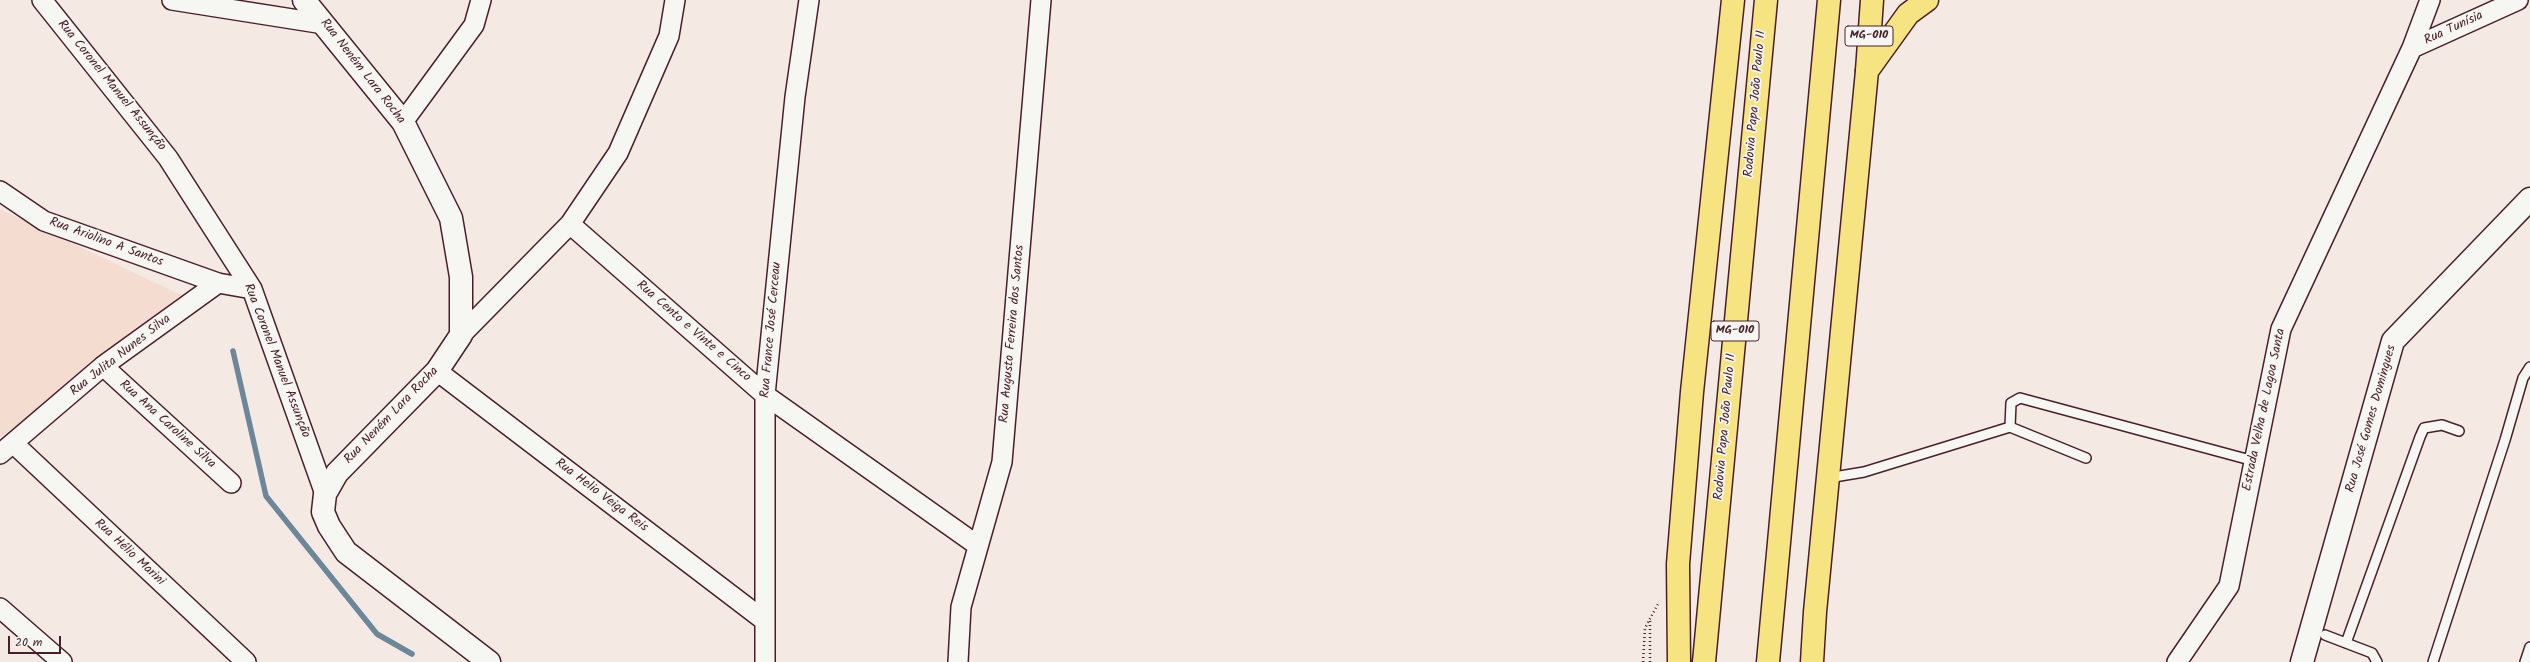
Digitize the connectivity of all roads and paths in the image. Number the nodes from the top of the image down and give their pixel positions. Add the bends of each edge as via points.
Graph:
1 (42, 0) edge
2 (172, 0) edge
3 (304, 0) edge
4 (481, 0) edge
5 (675, 0) edge
6 (809, 0) edge
7 (1041, 0) edge
8 (1733, 0) edge
9 (1766, 0) edge
10 (1829, 0) edge
11 (1872, 0) edge
12 (1927, 0) edge
13 (2430, 0) edge
14 (2518, 0) edge
15 (324, 24) junction
16 (2412, 48) junction
17 (1867, 71) junction
18 (403, 122) junction
19 (0, 191) edge
20 (2530, 199) edge
21 (570, 224) junction
22 (218, 283) junction
23 (252, 289) junction
24 (461, 335) junction
25 (103, 366) junction
26 (2530, 367) edge
27 (437, 371) junction
28 (765, 395) junction
29 (2010, 427) junction
30 (2459, 431) dead end
31 (6, 448) edge
32 (2086, 458) dead end
33 (2254, 461) junction
34 (1828, 478) junction
35 (231, 483) dead end
36 (325, 494) junction
37 (977, 545) junction
38 (1660, 599) dead end
39 (0, 608) edge
40 (1650, 620) junction
41 (765, 621) junction
42 (2318, 633) junction
43 (2346, 643) junction
44 (2530, 647) edge
45 (483, 660) edge
46 (62, 662) edge
47 (246, 662) edge
48 (765, 662) edge
49 (958, 662) edge
50 (1643, 662) edge
51 (1650, 662) edge
52 (1679, 662) edge
53 (1704, 662) edge
54 (1768, 662) edge
55 (1812, 662) edge
56 (2177, 662) edge
57 (2302, 662) edge
58 (2377, 662) edge
59 (2433, 662) edge
60 (2525, 662) edge

1 - 23 street, Rua Coronel Manuel Assunção via 168,158
2 - 15 street
3 - 15 street, Rua Neném Lara Rocha
4 - 18 street via 474,25
5 - 21 street via 669,36 618,153
6 - 28 street, Rua France José Cerceau via 795,97
7 - 37 street, Rua Augusto Ferreira dos Santos via 1002,462
8 - 52 main road via 1716,148 1678,556
9 - 53 main road, Rodovia Papa João Paulo II / MG-010
10 - 54 main road, MG-010
11 - 17 main road, MG-010
12 - 17 main road via 1908,14
13 - 16 street, Estrada Velha de Lagoa Santa
14 - 16 street, Rua Tunísia
15 - 18 street, Rua Neném Lara Rocha
16 - 33 street, Estrada Velha de Lagoa Santa via 2281,329
17 - 34 main road
18 - 24 street, Rua Neném Lara Rocha via 452,218 461,277
19 - 22 street, Rua Ariolino A Santos via 44,221
20 - 42 street, Rua José Gomes Domingues via 2393,341
21 - 24 street
21 - 28 street, Rua Cento e Vinte e Cinco
22 - 23 street
22 - 25 street, Rua Julita Nunes Silva
23 - 36 street, Rua Coronel Manuel Assunção
24 - 27 street, Rua Neném Lara Rocha
25 - 31 street, Rua Julita Nunes Silva
25 - 35 street, Rua Ana Caroline Silva
26 - 59 lane via 2523,378
27 - 36 street, Rua Neném Lara Rocha via 337,473
27 - 41 street, Rua Helio Veiga Reis
28 - 37 street, Rua Cento e Vinte e Cinco
28 - 41 street, Rua France José Cerceau
29 - 32 lane
29 - 33 lane via 2011,403 2020,398
29 - 34 lane via 1864,472
30 - 43 lane via 2442,425 2424,428
31 - 47 street, Rua Hélio Marini
33 - 56 street, Estrada Velha de Lagoa Santa via 2229,586
34 - 55 main road via 1814,612
36 - 45 street, Rua Coronel Manuel Assunção via 323,512 346,552
37 - 49 street, Rua Augusto Ferreira dos Santos via 960,607
38 - 40 path
39 - 46 street
40 - 50 path via 1645,628
40 - 51 path
41 - 48 street, Rua France José Cerceau
42 - 43 lane
42 - 57 street, Rua José Gomes Domingues
43 - 58 lane via 2372,653
44 - 60 lane

